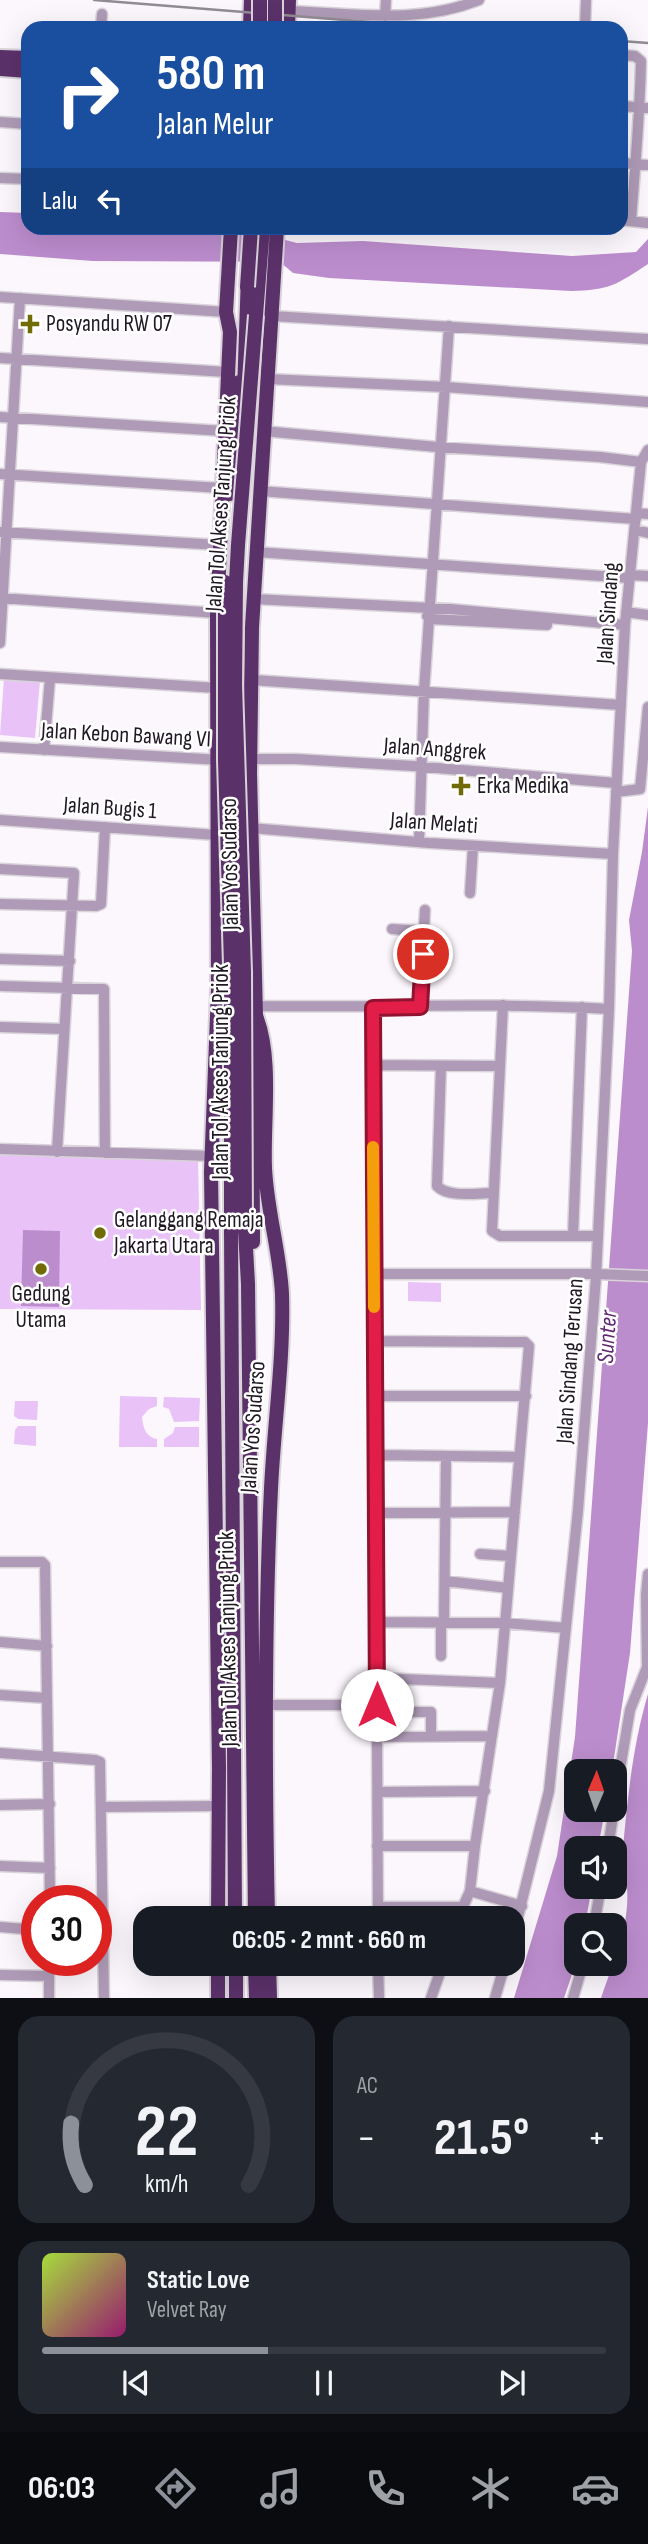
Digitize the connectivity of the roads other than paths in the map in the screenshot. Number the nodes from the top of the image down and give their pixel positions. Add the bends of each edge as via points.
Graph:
1 (251, 0) edge
2 (260, 0) edge
3 (273, 0) edge
4 (322, 0) edge
5 (386, 0) edge
6 (479, 0) edge
7 (586, 0) edge
8 (289, 5) edge
9 (452, 5) edge
10 (321, 12) junction
11 (102, 14) dead end
12 (385, 16) junction
13 (102, 21) edge
14 (250, 21) edge
15 (260, 21) edge
16 (272, 21) edge
17 (585, 21) edge
18 (628, 56) edge
19 (0, 57) edge
20 (21, 58) edge
21 (0, 69) edge
22 (21, 70) edge
23 (644, 108) edge
24 (0, 122) edge
25 (21, 124) edge
26 (628, 164) edge
27 (635, 164) junction
28 (648, 165) edge
29 (0, 177) edge
30 (21, 178) edge
31 (628, 208) edge
32 (628, 221) edge
33 (647, 223) edge
34 (231, 235) edge
35 (249, 235) edge
36 (251, 235) edge
37 (251, 235) edge
38 (277, 235) edge
39 (0, 297) edge
40 (20, 298) junction
41 (229, 312) junction
42 (272, 312) junction
43 (449, 326) junction
44 (648, 339) edge
45 (0, 358) edge
46 (15, 359) junction
47 (245, 367) junction
48 (227, 372) junction
49 (267, 379) junction
50 (445, 387) junction
51 (648, 402) edge
52 (265, 407) junction
53 (0, 416) edge
54 (12, 418) junction
55 (224, 431) junction
56 (263, 431) junction
57 (441, 447) junction
58 (648, 450) edge
59 (641, 461) junction
60 (5, 474) edge
61 (221, 488) junction
62 (259, 491) junction
63 (438, 506) junction
64 (648, 514) edge
65 (636, 516) junction
66 (635, 530) junction
67 (3, 532) edge
68 (648, 533) edge
69 (219, 545) junction
70 (256, 546) junction
71 (433, 563) junction
72 (630, 576) junction
73 (648, 576) edge
74 (1, 598) edge
75 (254, 599) junction
76 (427, 612) junction
77 (626, 612) junction
78 (217, 613) junction
79 (648, 615) edge
80 (625, 625) junction
81 (0, 643) edge
82 (0, 674) edge
83 (50, 678) junction
84 (252, 680) junction
85 (217, 688) junction
86 (424, 692) junction
87 (621, 705) junction
88 (648, 707) edge
89 (217, 712) junction
90 (252, 712) junction
91 (0, 747) edge
92 (44, 750) junction
93 (250, 759) junction
94 (218, 760) junction
95 (420, 767) junction
96 (616, 787) junction
97 (0, 820) edge
98 (105, 827) junction
99 (252, 828) junction
100 (217, 835) junction
101 (419, 842) junction
102 (472, 846) junction
103 (612, 854) junction
104 (0, 869) edge
105 (470, 893) dead end
106 (0, 904) edge
107 (74, 905) junction
108 (425, 910) dead end
109 (217, 918) junction
110 (254, 919) junction
111 (392, 929) dead end
112 (424, 930) junction
113 (218, 951) junction
114 (255, 954) junction
115 (0, 959) edge
116 (70, 961) junction
117 (0, 986) edge
118 (68, 987) junction
119 (503, 1005) junction
120 (420, 1007) junction
121 (582, 1007) junction
122 (373, 1008) junction
123 (609, 1009) junction
124 (256, 1011) junction
125 (0, 1027) edge
126 (64, 1029) junction
127 (373, 1065) junction
128 (441, 1066) junction
129 (500, 1066) junction
130 (0, 1149) edge
131 (57, 1152) junction
132 (105, 1153) junction
133 (211, 1156) junction
134 (494, 1193) junction
135 (243, 1230) junction
136 (573, 1236) junction
137 (597, 1236) junction
138 (374, 1274) junction
139 (600, 1274) junction
140 (648, 1276) edge
141 (374, 1341) junction
142 (376, 1396) junction
143 (526, 1396) junction
144 (376, 1455) junction
145 (446, 1456) junction
146 (519, 1457) junction
147 (215, 1500) junction
148 (444, 1512) junction
149 (515, 1512) junction
150 (377, 1513) junction
151 (480, 1554) dead end
152 (511, 1556) junction
153 (0, 1562) edge
154 (648, 1574) edge
155 (445, 1581) junction
156 (508, 1588) junction
157 (377, 1622) junction
158 (443, 1622) junction
159 (505, 1623) junction
160 (566, 1628) junction
161 (0, 1642) edge
162 (47, 1646) junction
163 (440, 1656) dead end
164 (377, 1678) junction
165 (500, 1683) junction
166 (0, 1695) edge
167 (47, 1698) junction
168 (267, 1705) junction
169 (377, 1708) junction
170 (431, 1736) junction
171 (492, 1736) junction
172 (378, 1737) junction
173 (0, 1753) edge
174 (49, 1757) junction
175 (622, 1759) edge
176 (485, 1791) junction
177 (378, 1792) junction
178 (50, 1804) junction
179 (0, 1805) edge
180 (219, 1806) junction
181 (102, 1807) junction
182 (235, 1830) junction
183 (377, 1846) junction
184 (475, 1846) junction
185 (0, 1866) edge
186 (50, 1868) junction
187 (50, 1885) edge
188 (470, 1891) junction
189 (218, 1906) edge
190 (236, 1906) edge
191 (255, 1906) edge
192 (268, 1906) edge
193 (377, 1906) edge
194 (462, 1906) edge
195 (522, 1906) joint
196 (0, 1927) edge
197 (21, 1929) edge
198 (0, 1975) edge
199 (21, 1975) edge
200 (49, 1976) edge
201 (218, 1976) edge
202 (236, 1976) edge
203 (256, 1976) edge
204 (269, 1976) edge
205 (378, 1976) edge
206 (439, 1976) edge
207 (501, 1976) edge
208 (579, 1976) edge
209 (49, 1998) edge
210 (104, 1998) edge
211 (218, 1998) edge
212 (236, 1998) edge
213 (256, 1998) edge
214 (270, 1998) edge
215 (379, 1998) edge
216 (431, 1998) edge
217 (495, 1998) edge
218 (573, 1998) edge

1 - 14 highway
2 - 15 highway, bridge
3 - 16 highway, bridge
4 - 10 street
5 - 12 street
6 - 9 street
7 - 17 street
8 - 10 street
9 - 12 street via 413,16
10 - 12 street
11 - 13 street
18 - 23 street via 641,61
19 - 20 highway
21 - 22 highway
23 - 27 street via 636,132
24 - 25 street
26 - 27 street
27 - 28 street
27 - 31 street
29 - 30 street
32 - 33 street
34 - 41 highway, Jalan Yos Sudarso
35 - 41 highway, Jalan Yos Sudarso
36 - 47 highway, bridge
37 - 135 highway, Jalan Tol Akses Tanjung Priok, bridge via 235,685 244,981
38 - 42 highway, Jalan Yos Sudarso
39 - 40 street
40 - 41 street
40 - 46 street
41 - 48 highway, Jalan Yos Sudarso via 235,322
42 - 43 street
42 - 49 highway, Jalan Yos Sudarso
43 - 44 street
43 - 50 street
45 - 46 street
46 - 48 street
46 - 54 street
47 - 52 highway
47 - 70 highway via 239,500
48 - 55 highway, Jalan Yos Sudarso
49 - 50 street
49 - 52 highway, Jalan Yos Sudarso
50 - 51 street
50 - 57 street
52 - 56 highway, Jalan Yos Sudarso
53 - 54 street
54 - 55 street
54 - 60 street
55 - 61 highway, Jalan Yos Sudarso
56 - 57 street
56 - 62 highway, Jalan Yos Sudarso
57 - 59 street
57 - 63 street
58 - 59 street, Jalan Sindang
59 - 65 street, Jalan Sindang
60 - 61 street
60 - 67 street
61 - 69 highway, Jalan Yos Sudarso
62 - 63 street
62 - 70 highway, Jalan Yos Sudarso
63 - 65 street
63 - 71 street
64 - 65 street
65 - 66 street, Jalan Sindang
66 - 68 street
66 - 72 street, Jalan Sindang
67 - 69 street
67 - 74 street
69 - 78 highway, Jalan Yos Sudarso
70 - 71 street
70 - 75 highway, Jalan Yos Sudarso
71 - 72 street
71 - 76 street
72 - 73 street
72 - 77 street, Jalan Sindang
74 - 78 street
74 - 81 street
75 - 76 street
75 - 84 highway, Jalan Yos Sudarso
76 - 80 street via 590,627
76 - 86 street
77 - 79 street
77 - 80 street, Jalan Sindang
78 - 85 highway, Jalan Yos Sudarso
80 - 87 street, Jalan Sindang
82 - 83 street
83 - 85 street
83 - 92 street
84 - 86 street
84 - 90 highway, Jalan Yos Sudarso
85 - 89 highway, Jalan Yos Sudarso
86 - 87 street
86 - 95 street
87 - 96 street, Jalan Sindang
88 - 96 street via 640,789
89 - 90 highway via 226,721 237,723
89 - 94 highway, Jalan Yos Sudarso
90 - 93 highway, Jalan Yos Sudarso
91 - 92 street, Jalan Kebon Bawang VI
92 - 94 street, Jalan Kebon Bawang VI
93 - 94 street, Jalan Kebon Bawang VI
93 - 95 street, Jalan Anggrek
93 - 99 highway, Jalan Yos Sudarso
94 - 100 highway, Jalan Yos Sudarso
95 - 96 street, Jalan Anggrek
95 - 101 street
96 - 103 street, Jalan Sindang Terusan
97 - 98 street, Jalan Bugis 1
98 - 100 street, Jalan Bugis 1
98 - 107 street via 101,904
99 - 101 street, Jalan Melati
99 - 110 highway, Jalan Yos Sudarso
100 - 109 highway, Jalan Yos Sudarso
101 - 102 street, Jalan Melati
102 - 103 street, Jalan Melati
102 - 105 street
103 - 123 street, Jalan Sindang Terusan
104 - 107 street via 73,872
106 - 107 street
107 - 116 street
108 - 112 street
109 - 110 highway via 232,927
109 - 113 highway, Jalan Yos Sudarso
110 - 114 highway, Jalan Yos Sudarso
111 - 112 street
112 - 120 street
113 - 114 highway via 235,942 249,946
113 - 133 highway, Jalan Yos Sudarso
114 - 124 highway, Jalan Yos Sudarso
115 - 116 street
116 - 118 street
117 - 118 street
118 - 126 street
118 - 132 street via 105,991
119 - 120 street
119 - 121 street
119 - 129 street
120 - 122 street
121 - 123 street
121 - 136 street
122 - 124 street
122 - 127 street
123 - 137 street, Jalan Sindang Terusan
124 - 135 highway
124 - 168 highway, Jalan Yos Sudarso via 264,1054 266,1182 282,1292 271,1492
125 - 126 street
126 - 131 street
127 - 128 street
127 - 138 street
128 - 129 street
128 - 134 street via 437,1186 452,1193
129 - 134 street
130 - 131 street
131 - 132 street
132 - 133 street
133 - 147 highway, Jalan Yos Sudarso
134 - 136 street via 494,1234
135 - 182 highway, Jalan Tol Akses Tanjung Priok
135 - 191 highway, Jalan Tol Akses Tanjung Priok via 248,1284
136 - 137 street
137 - 139 street, Jalan Sindang Terusan
138 - 139 street
138 - 141 street
139 - 140 street
139 - 160 street, Jalan Sindang Terusan
141 - 142 street
141 - 143 street via 525,1342 529,1346
142 - 143 street
142 - 144 street
143 - 146 street
144 - 145 street
144 - 150 street
145 - 146 street
145 - 148 street
146 - 149 street
147 - 180 highway, Jalan Yos Sudarso
147 - 182 highway via 224,1545 228,1821
148 - 149 street
148 - 150 street
148 - 155 street
149 - 152 street
150 - 157 street
151 - 152 street
152 - 156 street
153 - 162 street via 45,1564
154 - 175 street via 647,1667 630,1710
155 - 156 street
155 - 158 street
156 - 159 street
157 - 158 street
157 - 164 street
158 - 159 street
158 - 163 street
159 - 160 street
159 - 165 street
160 - 195 street, Jalan Sindang Terusan via 549,1791
161 - 162 street
162 - 167 street
164 - 165 street
164 - 169 street
165 - 171 street
166 - 167 street
167 - 174 street
168 - 169 street
168 - 192 highway, Jalan Yos Sudarso
169 - 170 street via 431,1712
169 - 172 street
170 - 171 street
170 - 172 street
171 - 176 street
172 - 177 street
173 - 174 street
174 - 178 street
174 - 181 street via 98,1760
176 - 177 street
176 - 184 street
177 - 183 street
178 - 179 street
178 - 186 street
180 - 181 street
180 - 189 highway, Jalan Yos Sudarso
181 - 210 street
182 - 190 highway, Jalan Tol Akses Tanjung Priok
183 - 184 street
183 - 193 street
184 - 188 street
185 - 186 street
186 - 187 street
188 - 194 street
188 - 195 street
196 - 197 street
198 - 199 street
200 - 209 street
201 - 211 highway
202 - 212 highway
203 - 213 highway
204 - 214 highway
205 - 215 street
206 - 216 street
207 - 217 street
208 - 218 street

